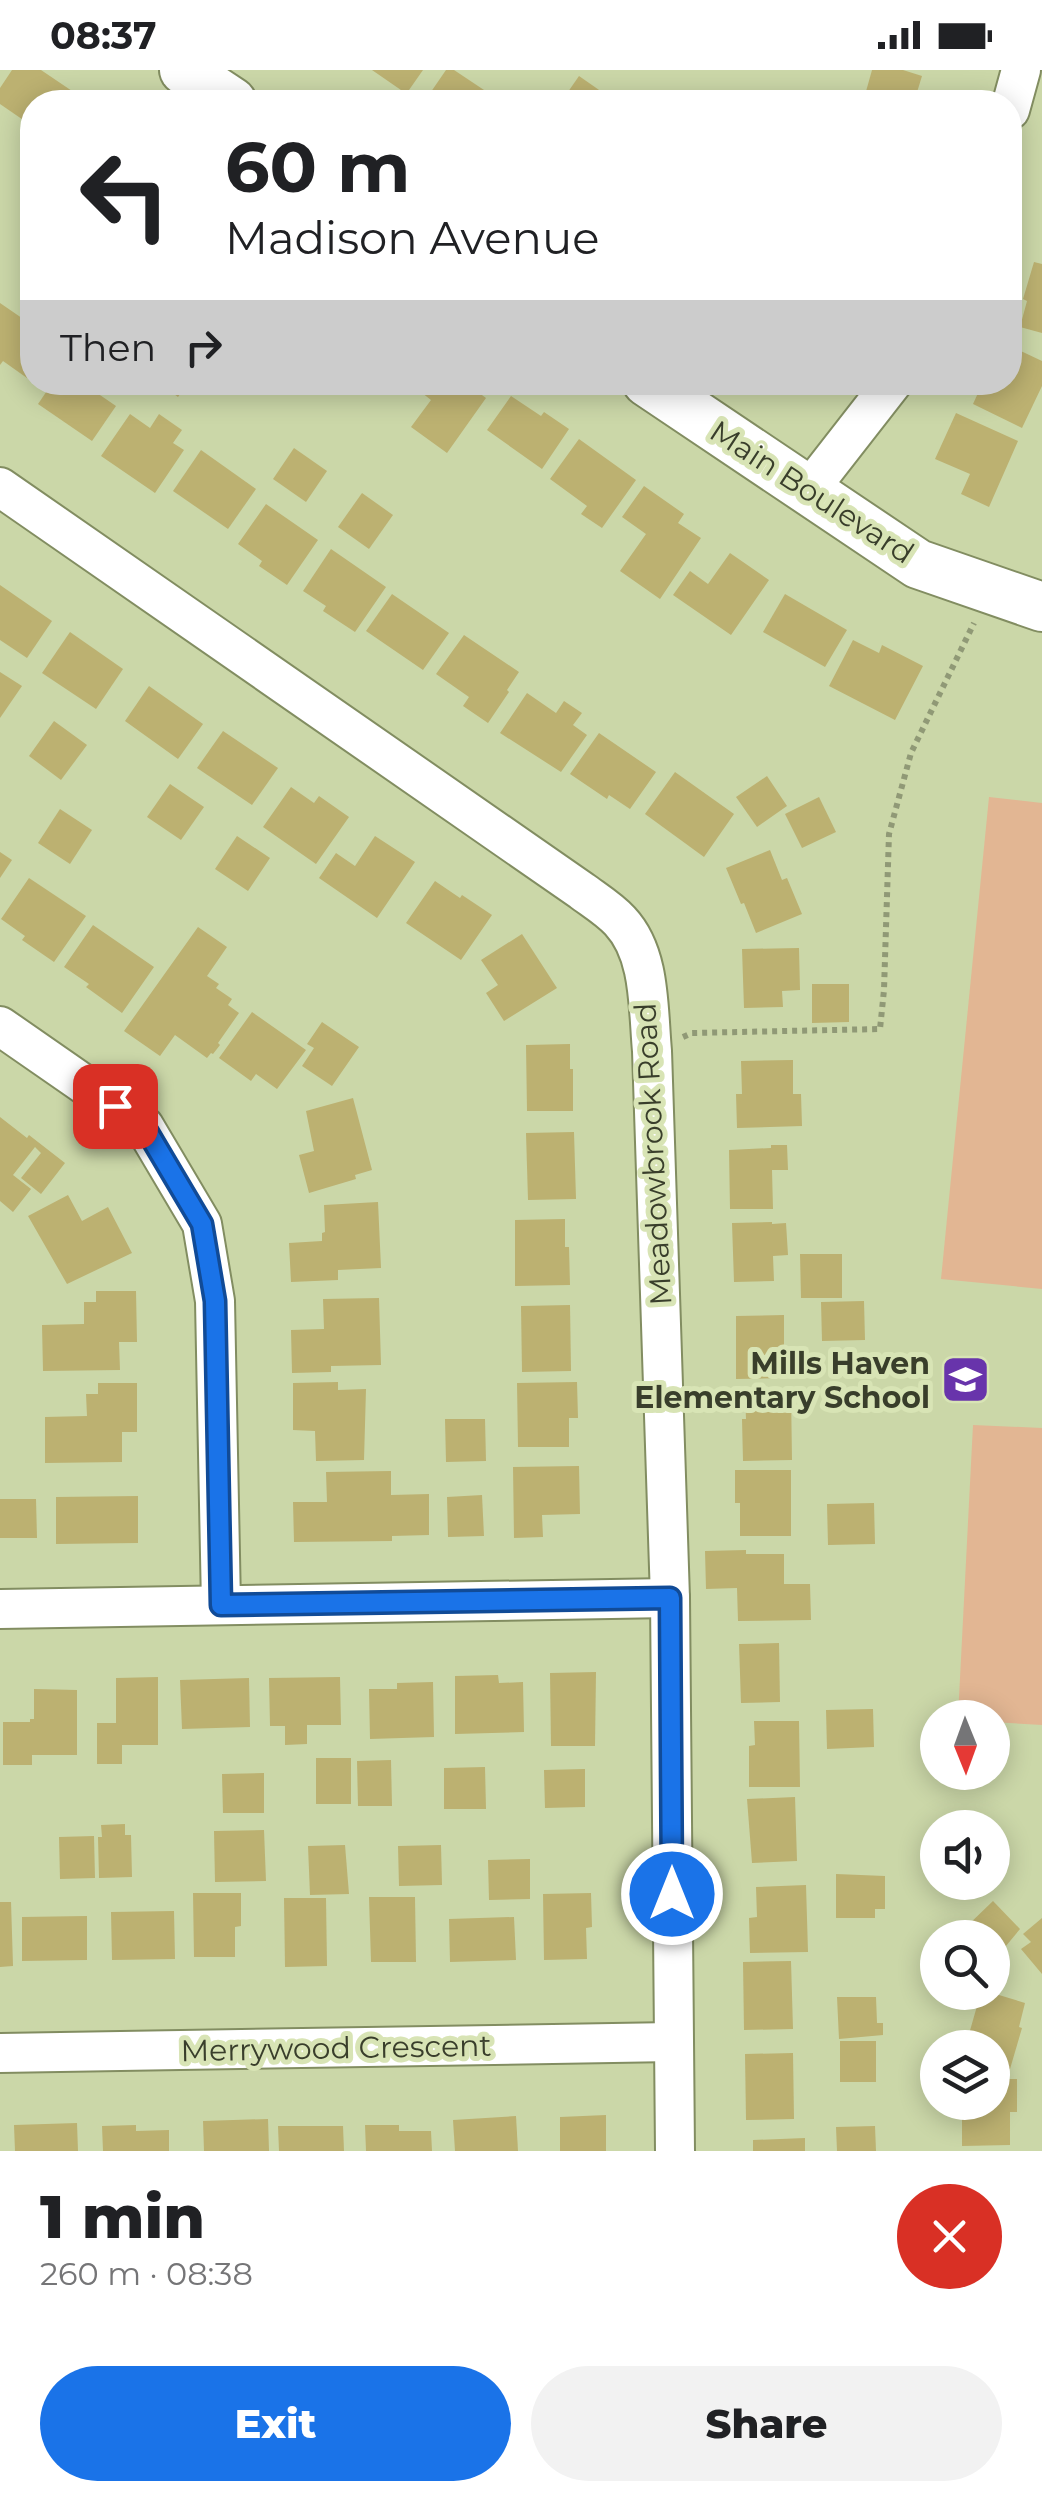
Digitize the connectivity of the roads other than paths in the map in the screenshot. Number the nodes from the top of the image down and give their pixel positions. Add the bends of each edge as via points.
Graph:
1 (184, 70) edge
2 (214, 90) edge
3 (666, 395) edge
4 (884, 395) edge
5 (0, 486) edge
6 (808, 492) junction
7 (1042, 607) edge
8 (0, 1026) edge
9 (670, 1598) junction
10 (221, 1605) junction
11 (0, 1609) edge
12 (673, 2042) junction
13 (0, 2053) edge
14 (675, 2151) edge

1 - 2 street
3 - 6 street, Main Boulevard
4 - 6 street
5 - 9 street, Meadowbrook Road via 582,890 621,922 640,951 652,1050
6 - 7 street, Main Boulevard via 918,564
8 - 10 street via 144,1126 202,1224 215,1301
9 - 10 street
9 - 12 street, Meadowbrook Road
10 - 11 street
12 - 13 street, Merrywood Crescent
12 - 14 street, Meadowbrook Road

